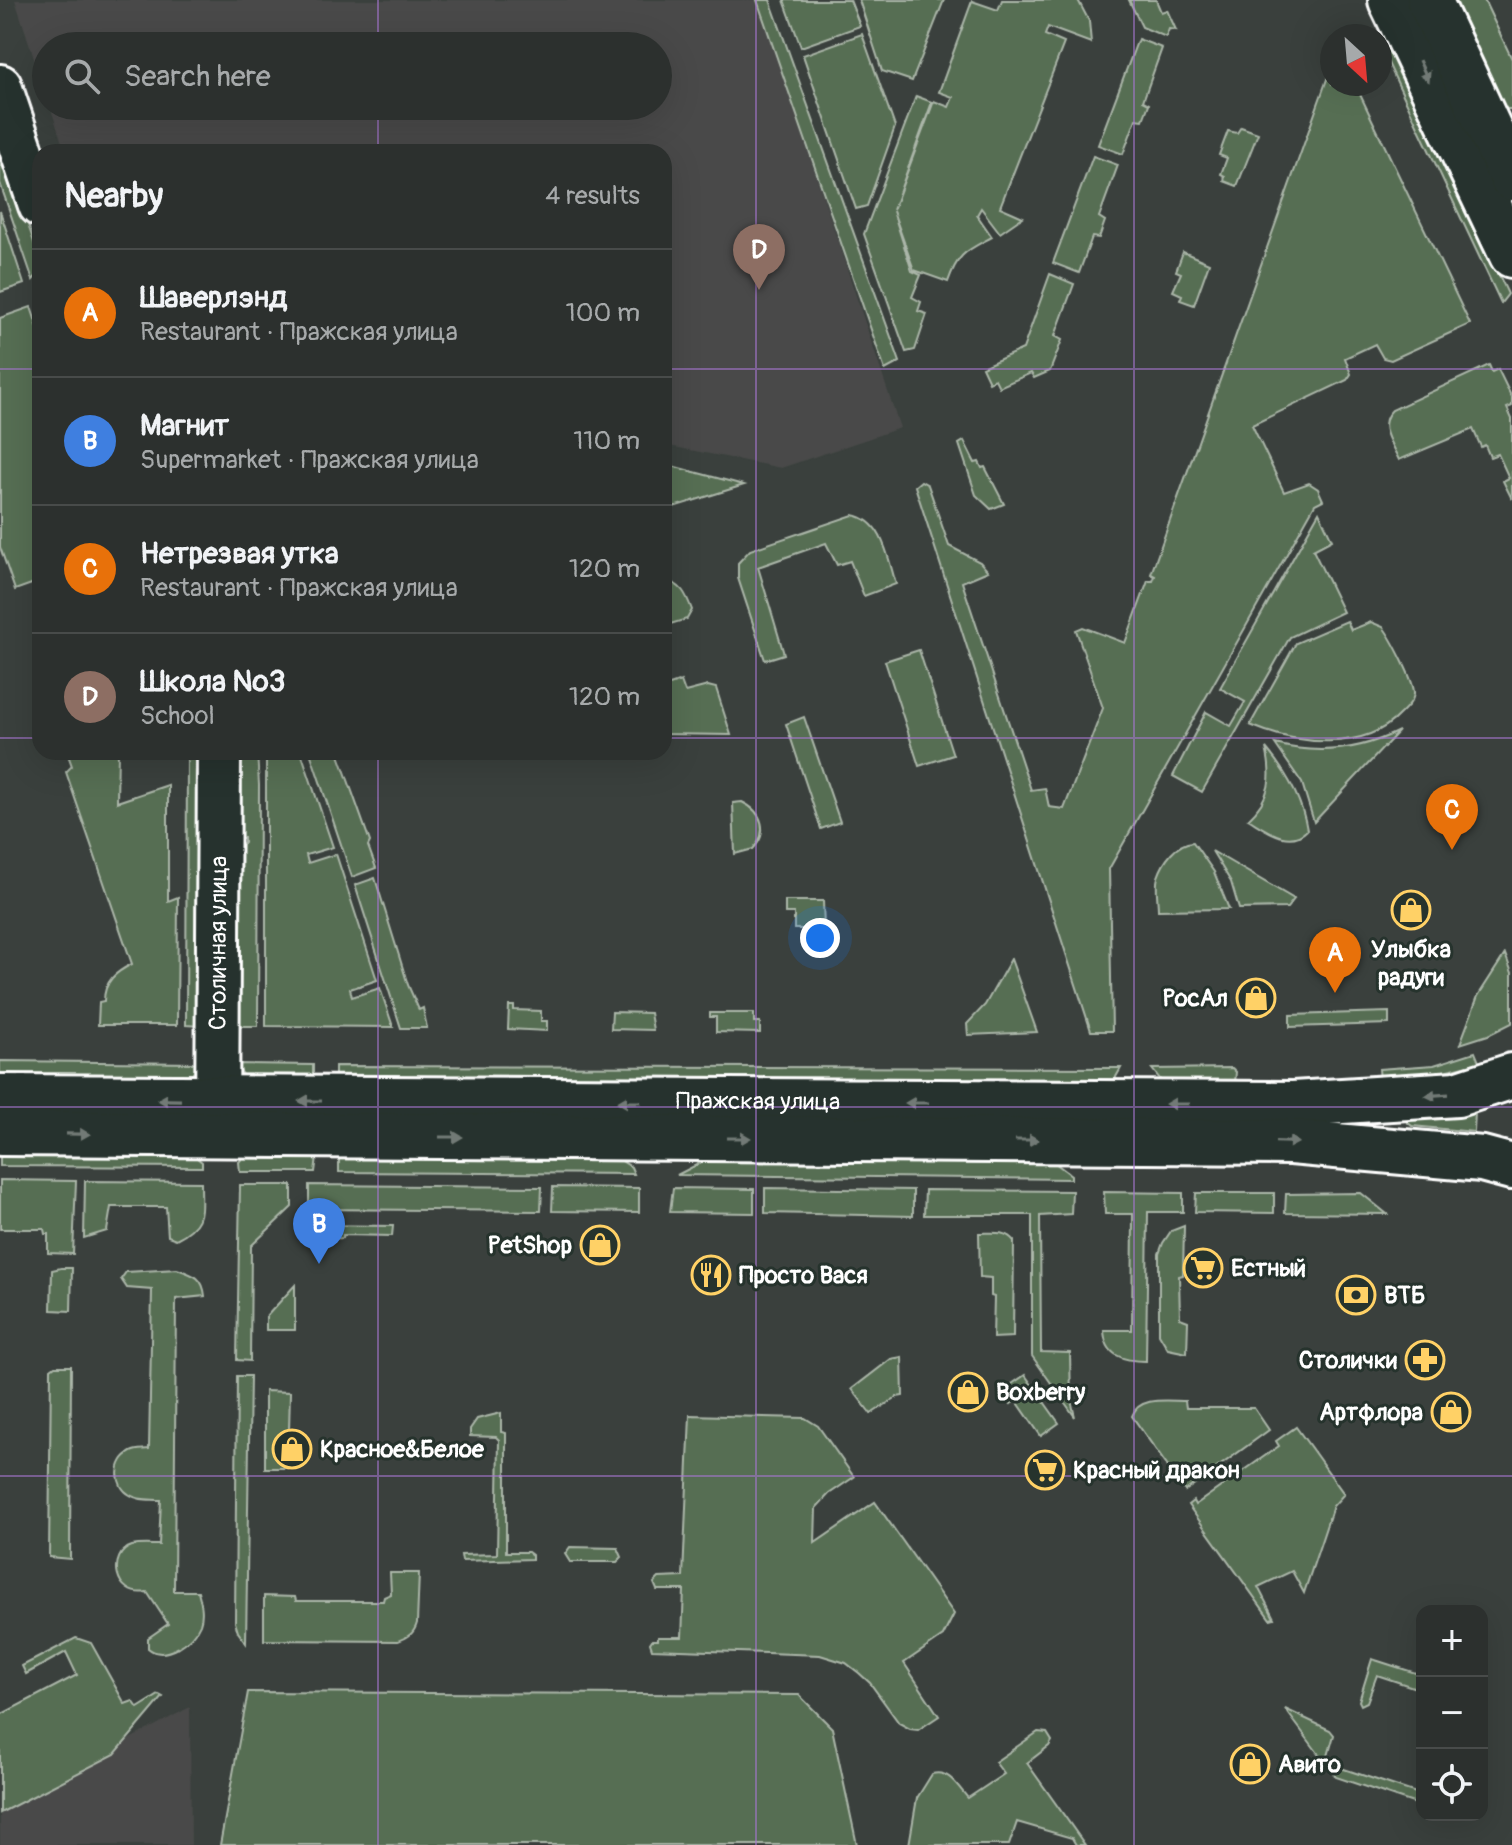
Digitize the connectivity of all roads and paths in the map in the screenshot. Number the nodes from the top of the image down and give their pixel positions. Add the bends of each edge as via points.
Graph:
1 (1391, 0) edge
2 (1429, 0) edge
3 (0, 86) edge
4 (1512, 178) edge
5 (32, 181) edge
6 (1512, 255) edge
7 (219, 760) edge
8 (1512, 1076) edge
9 (0, 1097) edge
10 (217, 1118) junction
11 (0, 1133) edge
12 (1512, 1167) edge

1 -> 6 street
2 - 4 street
3 - 5 street
7 - 10 street, Столичная улица
8 -> 10 street, Пражская улица via 1457,1094 1293,1104
10 -> 9 street, Пражская улица
11 -> 10 street, Пражская улица
10 -> 12 street, Пражская улица via 1291,1142 1482,1159

